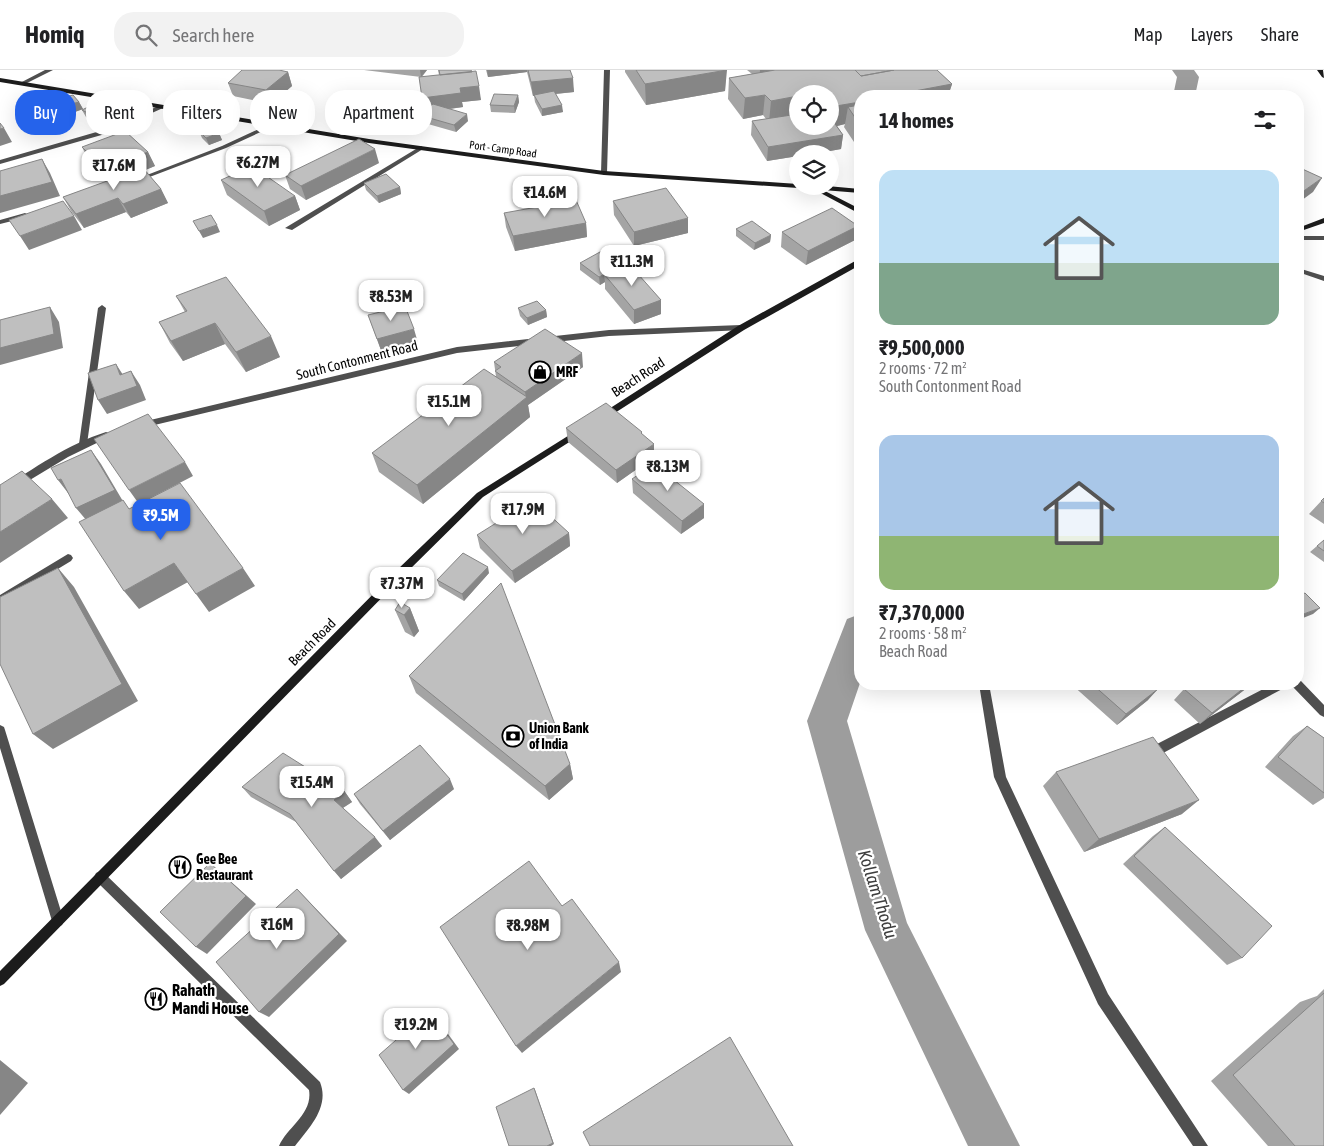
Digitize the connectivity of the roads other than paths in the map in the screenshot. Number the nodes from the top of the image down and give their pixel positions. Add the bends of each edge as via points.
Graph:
1 (50, 70) edge
2 (607, 70) edge
3 (929, 70) edge
4 (1320, 70) edge
5 (1324, 76) edge
6 (0, 80) edge
7 (21, 84) junction
8 (945, 90) edge
9 (162, 107) junction
10 (250, 120) edge
11 (315, 131) edge
12 (250, 135) edge
13 (369, 141) junction
14 (361, 146) edge
15 (421, 148) junction
16 (0, 162) edge
17 (604, 173) junction
18 (125, 184) edge
19 (789, 185) edge
20 (839, 189) edge
21 (854, 190) edge
22 (827, 195) edge
23 (854, 209) edge
24 (36, 212) edge
25 (1324, 220) edge
26 (0, 222) edge
27 (289, 228) dead end
28 (1304, 228) edge
29 (1304, 238) edge
30 (1324, 238) edge
31 (854, 265) edge
32 (1304, 272) edge
33 (1324, 279) edge
34 (102, 308) dead end
35 (741, 328) junction
36 (131, 427) edge
37 (115, 432) edge
38 (83, 444) junction
39 (0, 495) edge
40 (68, 558) dead end
41 (0, 600) edge
42 (985, 690) edge
43 (1271, 690) edge
44 (1303, 690) edge
45 (1324, 712) edge
46 (0, 730) edge
47 (1160, 748) edge
48 (100, 877) junction
49 (58, 920) junction
50 (0, 980) edge
51 (286, 1146) edge
52 (1201, 1146) edge

1 - 7 street
2 - 17 street
3 - 8 street
4 - 5 main road
6 - 7 main road, Port - Camp Road
7 - 9 main road, Port - Camp Road
9 - 10 main road, Port - Camp Road
9 - 16 street via 132,123 88,139
11 - 13 main road, Port - Camp Road
12 - 18 street
13 - 14 street
13 - 15 main road, Port - Camp Road
15 - 17 main road, Port - Camp Road
15 - 27 street
17 - 19 main road, Port - Camp Road
20 - 21 main road, Port - Camp Road
22 - 23 main road
24 - 26 street
25 - 28 main road
29 - 30 street
31 - 35 main road, Beach Road
32 - 33 street
34 - 38 street
35 - 36 street, South Contonment Road via 609,334 456,350
35 - 48 main road, Beach Road via 480,495
37 - 38 street
38 - 39 street
40 - 41 street
42 - 52 street via 1000,777 1103,999
43 - 47 street
44 - 45 street
46 - 49 street
48 - 49 main road, Beach Road
48 - 51 street via 315,1087 316,1107
49 - 50 main road, Beach Road

